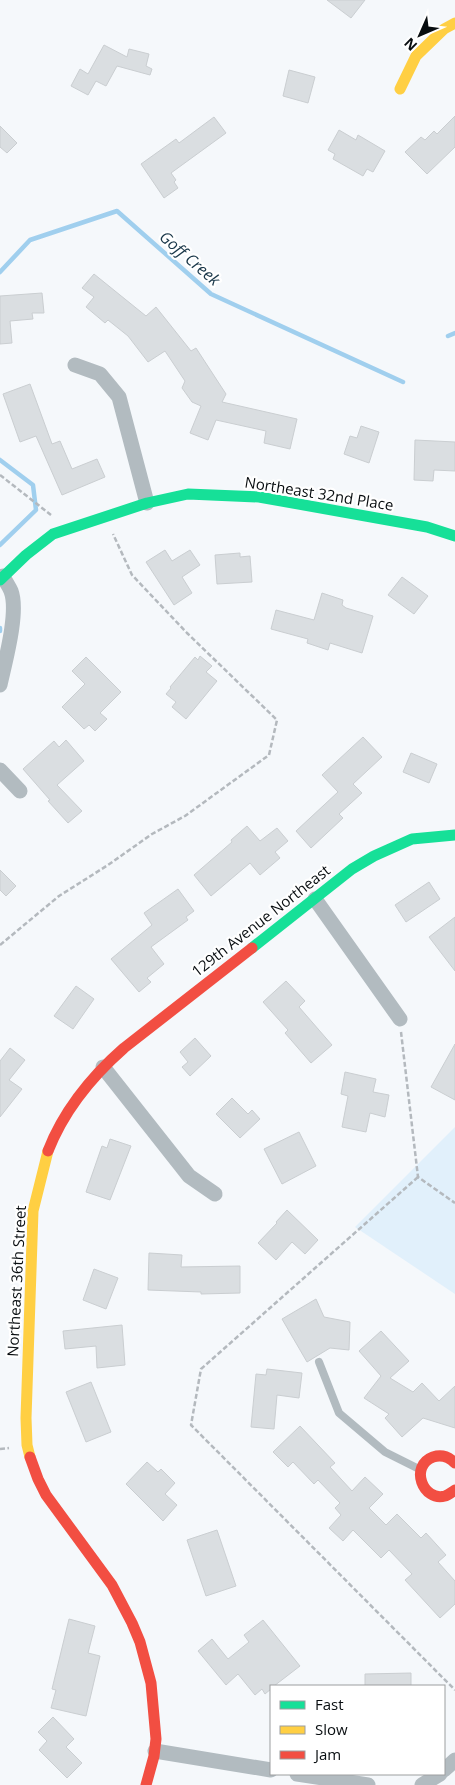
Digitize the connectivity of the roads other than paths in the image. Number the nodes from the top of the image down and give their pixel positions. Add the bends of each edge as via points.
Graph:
1 (455, 23) edge
2 (400, 89) dead end
3 (75, 366) dead end
4 (147, 502) junction
5 (455, 536) edge
6 (1, 578) edge
7 (0, 685) edge
8 (0, 770) edge
9 (20, 791) dead end
10 (455, 835) edge
11 (315, 899) junction
12 (400, 1019) road end
13 (103, 1067) junction
14 (216, 1194) dead end
15 (319, 1362) dead end
16 (455, 1462) edge
17 (420, 1470) junction
18 (453, 1498) edge
19 (156, 1751) junction
20 (455, 1760) edge
21 (445, 1769) edge
22 (270, 1770) edge
23 (303, 1775) edge
24 (438, 1775) edge
25 (146, 1785) edge
26 (368, 1785) edge
27 (422, 1785) edge

1 - 2 street via 444,29 416,56
3 - 4 street via 100,374 119,397
4 - 5 street, Northeast 32nd Place via 188,494 259,497 427,527
4 - 6 street, Northeast 32nd Place via 53,534
6 - 7 street via 11,591 13,600
8 - 9 street
10 - 11 street, 129th Avenue Northeast via 412,839 374,856
11 - 12 street
11 - 13 street, 129th Avenue Northeast
13 - 14 street via 189,1176
13 - 19 street, Northeast 36th Street via 63,1118 39,1183 34,1212 27,1445 44,1493 110,1582 136,1631 146,1660 154,1703
15 - 17 lane via 340,1413 385,1452
16 - 17 street via 446,1456 432,1457
17 - 18 street via 420,1481 428,1492
19 - 22 street
19 - 25 street, Northeast 36th Street
20 - 21 street
23 - 26 street
24 - 27 street

